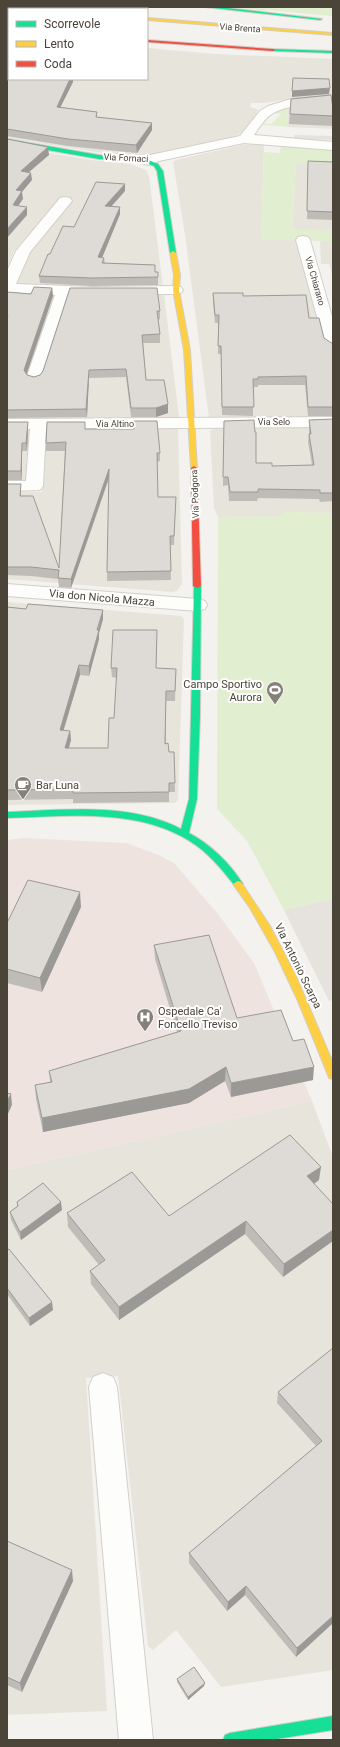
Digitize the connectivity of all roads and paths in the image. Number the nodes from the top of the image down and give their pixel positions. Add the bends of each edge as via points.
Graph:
1 (206, 7) edge
2 (148, 19) edge
3 (333, 20) edge
4 (148, 26) edge
5 (333, 34) edge
6 (148, 41) edge
7 (333, 41) edge
8 (333, 52) edge
9 (333, 99) edge
10 (244, 139) junction
11 (7, 142) edge
12 (333, 146) edge
13 (149, 161) junction
14 (65, 201) dead end
15 (303, 240) dead end
16 (7, 288) edge
17 (176, 290) junction
18 (63, 292) junction
19 (333, 346) edge
20 (34, 378) edge
21 (333, 422) edge
22 (192, 423) junction
23 (7, 424) edge
24 (38, 424) junction
25 (7, 486) edge
26 (7, 590) edge
27 (198, 605) junction
28 (7, 815) edge
29 (184, 834) junction
30 (333, 1076) edge
31 (104, 1387) dead end
32 (333, 1723) edge
33 (136, 1740) edge
34 (230, 1740) edge

1 - 3 main road
2 - 5 main road, Via Brenta
4 - 7 main road, Via Brenta
6 - 8 main road
9 - 10 street via 291,103 272,109 264,114
10 - 12 street, Via Fornaci
10 - 13 street, Via Fornaci
11 - 13 main road, Via Fornaci via 90,156
13 - 17 main road, Via Podgora via 160,171 177,275
14 - 16 street via 23,251
15 - 19 street, Via Chiarano
16 - 18 street
17 - 18 street
17 - 22 main road, Via Podgora via 186,350
18 - 20 street
21 - 22 street, Via Selo
22 - 24 street, Via Altino
22 - 27 main road, Via Podgora
23 - 24 street, Via Altino
24 - 25 street via 34,486
26 - 27 street, Via don Nicola Mazza
27 - 29 main road, Via Podgora via 192,800
28 - 29 main road, Via Antonio Scarpa via 54,813 124,816 157,823
29 - 30 main road, Via Antonio Scarpa via 218,860 275,940 297,986
31 - 33 street
32 - 34 main road

